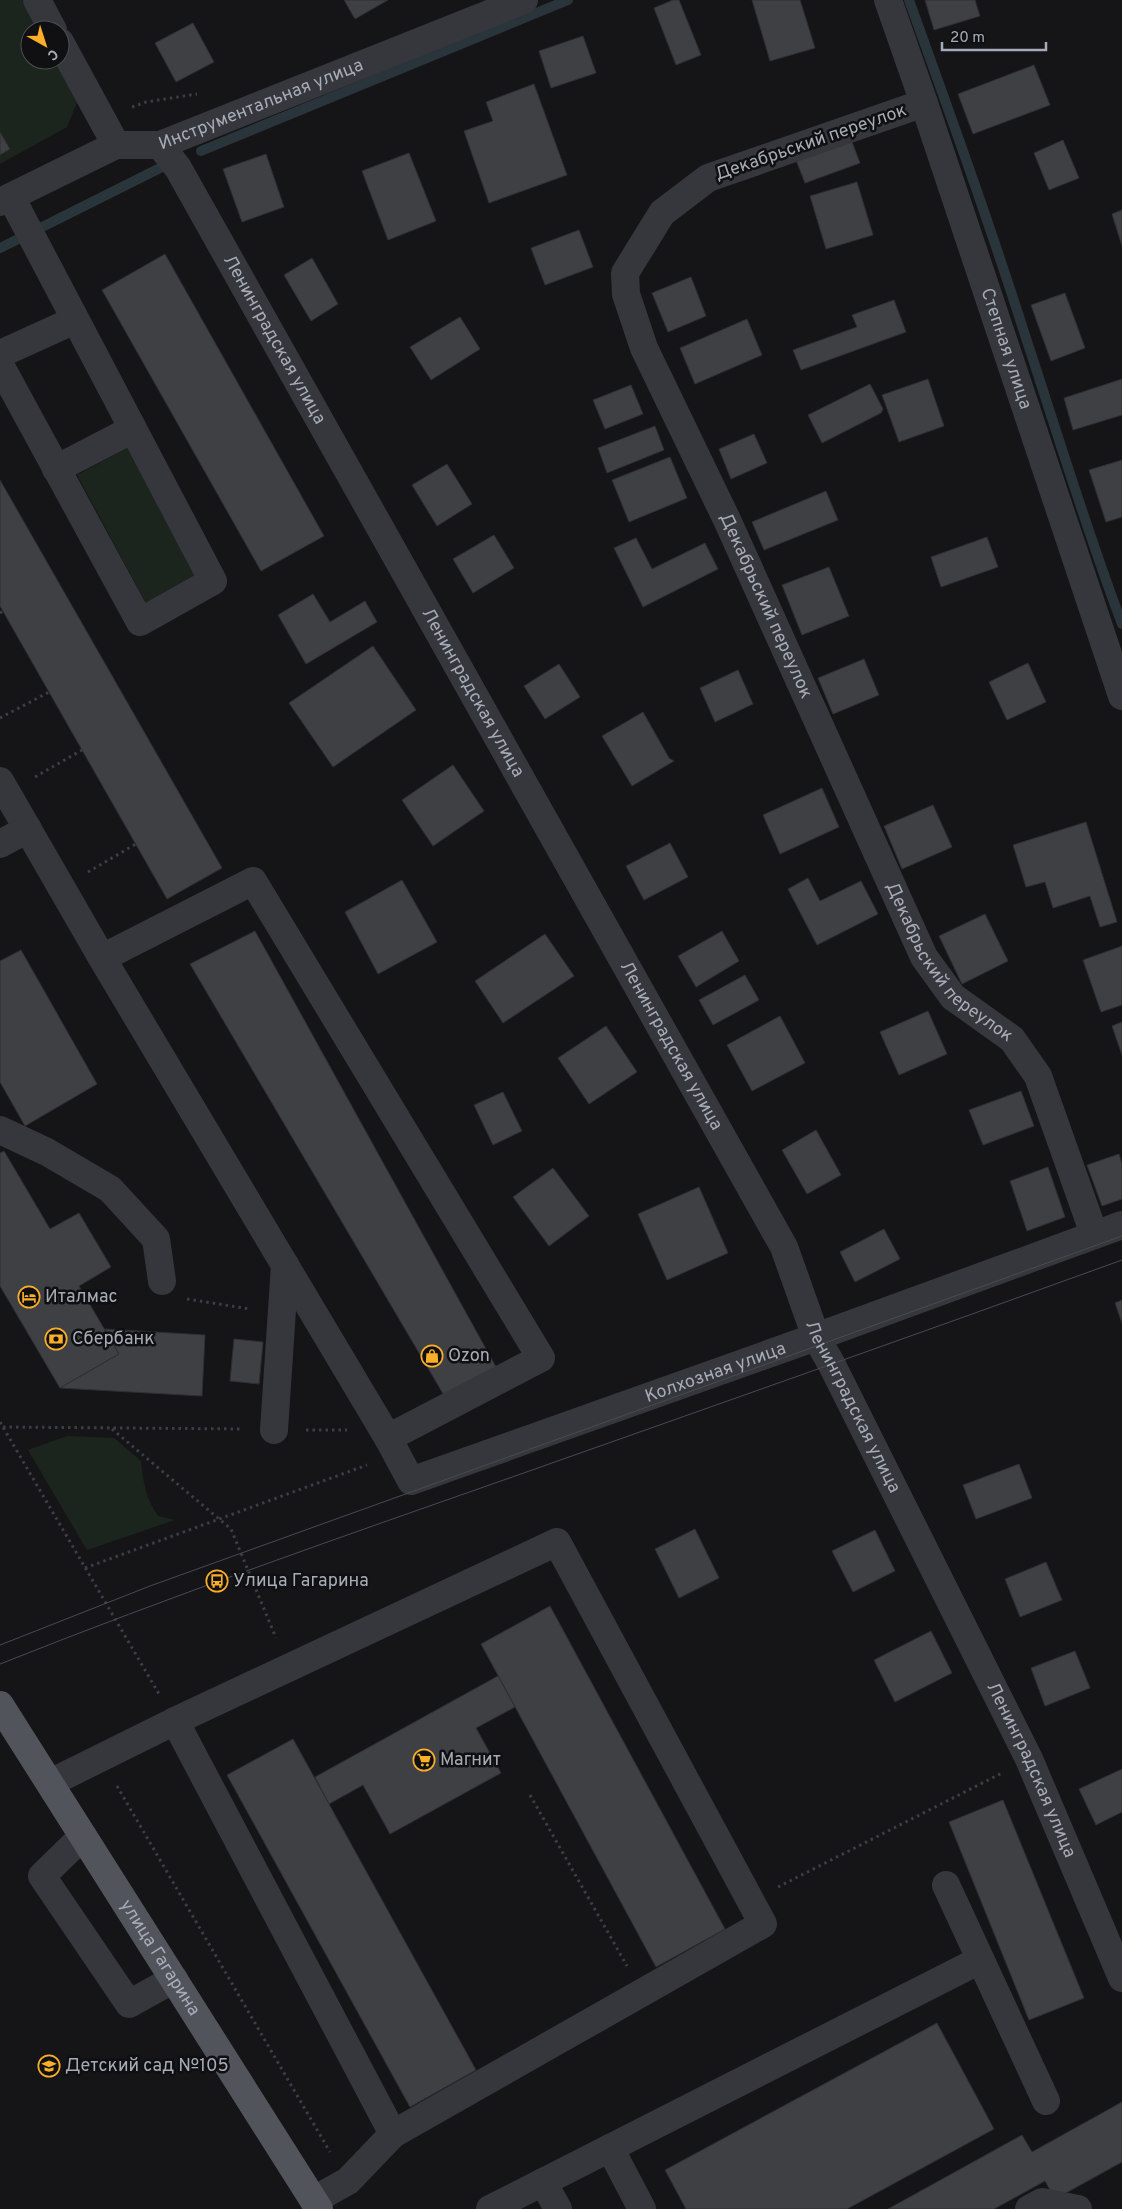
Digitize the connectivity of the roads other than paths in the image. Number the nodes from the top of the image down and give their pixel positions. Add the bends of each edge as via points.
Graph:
1 (37, 0) edge
2 (524, 0) edge
3 (888, 0) edge
4 (48, 20) edge
5 (70, 60) edge
6 (924, 103) junction
7 (116, 145) junction
8 (160, 145) junction
9 (5, 199) edge
10 (76, 320) junction
11 (0, 354) edge
12 (0, 365) edge
13 (133, 429) junction
14 (56, 469) junction
15 (1122, 696) edge
16 (0, 781) edge
17 (28, 829) junction
18 (0, 844) edge
19 (102, 958) junction
20 (0, 1130) edge
21 (1122, 1225) edge
22 (1094, 1234) junction
23 (285, 1265) junction
24 (162, 1281) dead end
25 (816, 1337) junction
26 (274, 1430) road end
27 (389, 1441) junction
28 (0, 1705) edge
29 (174, 1721) junction
30 (50, 1783) junction
31 (83, 1836) junction
32 (946, 1885) dead end
33 (980, 1960) junction
34 (1122, 1978) edge
35 (174, 1980) junction
36 (1046, 2101) dead end
37 (393, 2134) junction
38 (610, 2148) junction
39 (543, 2182) junction
40 (317, 2204) edge
41 (490, 2209) edge
42 (558, 2209) edge
43 (642, 2209) edge
44 (1029, 2209) edge
45 (1078, 2209) edge

1 - 4 street
2 - 8 street, Инструментальная улица
3 - 6 street, Степная улица
5 - 7 street
6 - 15 street, Степная улица
6 - 22 street, Декабрьский переулок via 708,178 662,213 625,273 626,294 644,348 728,522 924,957 953,997 1012,1039 1038,1076
7 - 8 street, Инструментальная улица
7 - 9 street, Инструментальная улица
8 - 25 street, Ленинградская улица via 183,177 784,1247
9 - 10 street
10 - 11 street
10 - 13 street
12 - 14 street
13 - 14 street
13 - 14 street via 213,581 140,622
16 - 17 street
17 - 18 street
17 - 19 street
19 - 23 street
19 - 27 street via 253,881 542,1358
20 - 24 street via 47,1152 110,1189 156,1239
21 - 22 street, Колхозная улица
22 - 25 street, Колхозная улица
23 - 26 street
23 - 27 street
25 - 27 street, Колхозная улица via 411,1481
25 - 34 street, Ленинградская улица via 1029,1760
28 - 30 main road, улица Гагарина
29 - 30 street
29 - 37 street
29 - 37 street via 557,1542 763,1924
30 - 31 main road, улица Гагарина
31 - 35 main road, улица Гагарина
31 - 35 street via 42,1876 129,2004
32 - 33 street
33 - 36 street
33 - 38 street
35 - 40 main road, улица Гагарина
37 - 40 street via 348,2182
38 - 39 street
38 - 43 street
39 - 41 street
39 - 42 street
44 - 45 street via 1042,2202

